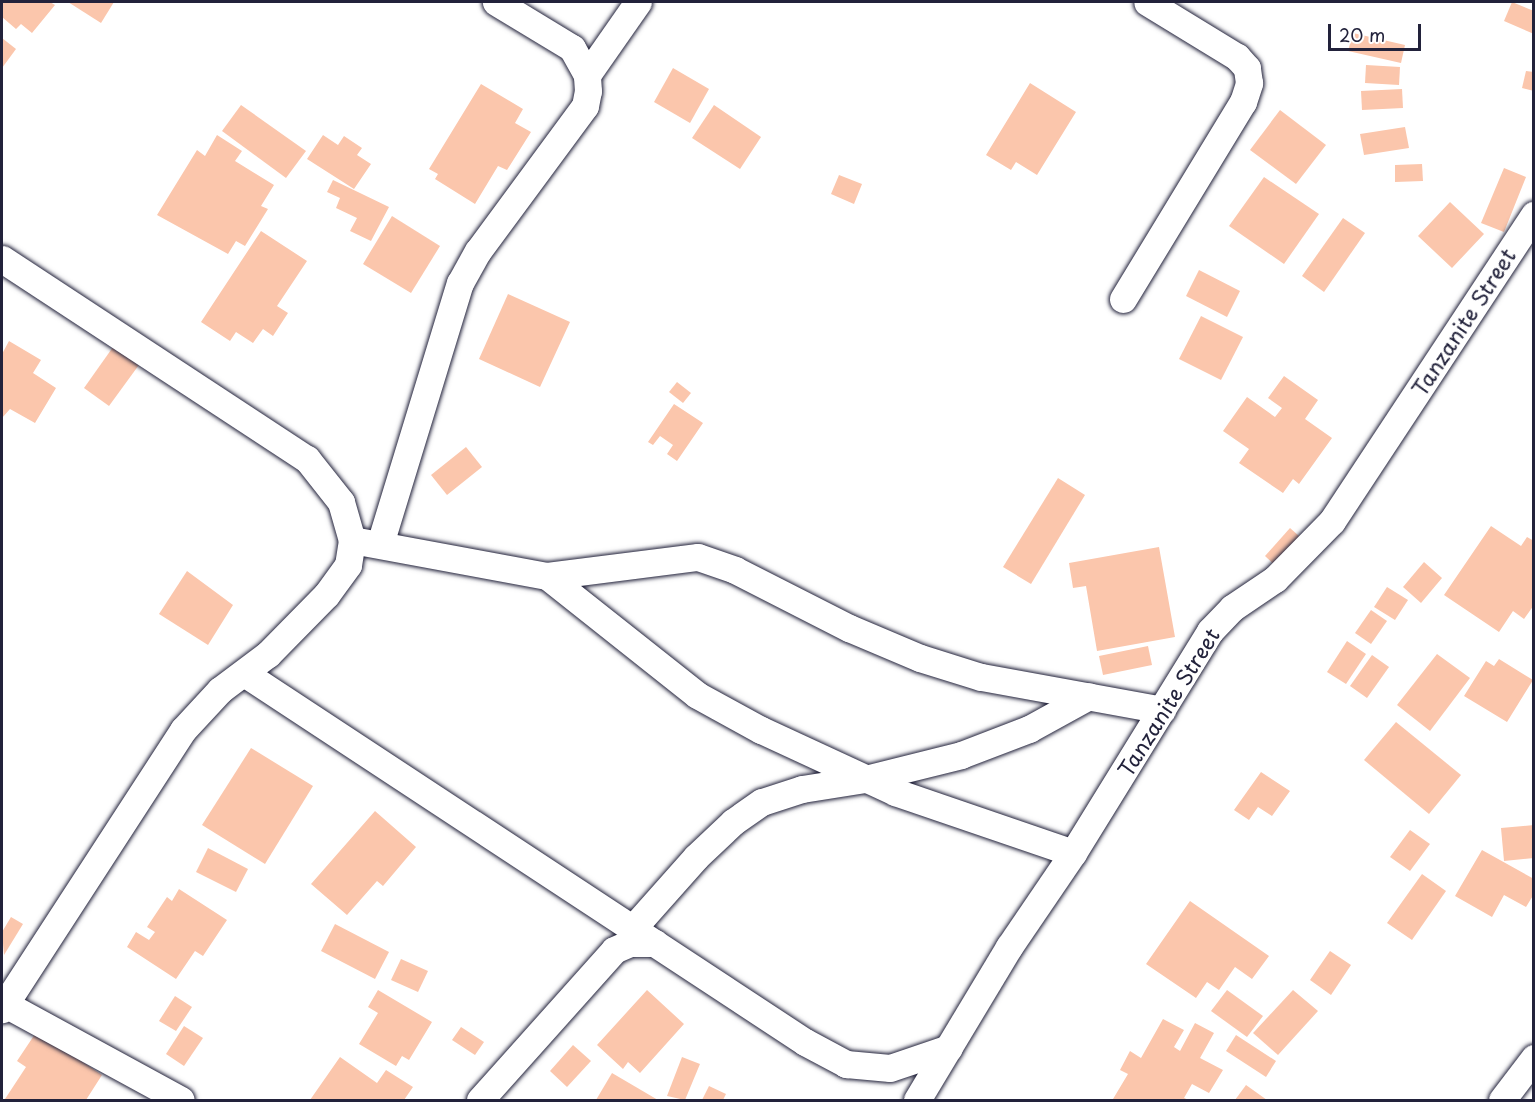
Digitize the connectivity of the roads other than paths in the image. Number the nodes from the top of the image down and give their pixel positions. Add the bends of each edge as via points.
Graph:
1 (496, 2) edge
2 (638, 2) edge
3 (1147, 2) edge
4 (587, 75) junction
5 (1533, 215) edge
6 (2, 259) edge
7 (1123, 299) dead end
8 (352, 540) junction
9 (380, 544) junction
10 (547, 576) junction
11 (244, 673) junction
12 (1089, 696) junction
13 (1162, 710) junction
14 (865, 778) junction
15 (1073, 853) junction
16 (633, 928) junction
17 (655, 943) junction
18 (3, 1006) edge
19 (949, 1048) junction
20 (1533, 1058) edge
21 (181, 1101) edge
22 (480, 1101) edge
23 (917, 1101) edge
24 (1502, 1101) edge

1 - 4 street via 572,48
2 - 4 street
3 - 7 street via 1236,57 1247,68 1250,83 1243,102
4 - 9 street via 585,106 478,251 460,283
5 - 13 street, Tanzanite Street via 1332,521 1275,579 1232,608 1210,631
6 - 8 street via 307,459 340,502
8 - 9 street
8 - 11 street via 348,565 326,596
9 - 10 street
10 - 12 street via 698,557 735,570 849,628 920,658 981,677
10 - 14 street via 697,695 760,730
11 - 16 street
11 - 18 street via 220,690 183,730
12 - 13 street
12 - 14 street via 1054,717 970,751
13 - 15 street, Tanzanite Street
14 - 15 street
14 - 16 street via 802,789 762,802 733,822 696,857
15 - 19 street, Tanzanite Street via 1009,947
16 - 17 street
17 - 19 street via 846,1064 890,1068
17 - 22 street via 630,943 614,950
18 - 21 street
19 - 23 street, Tanzanite Street
20 - 24 street

